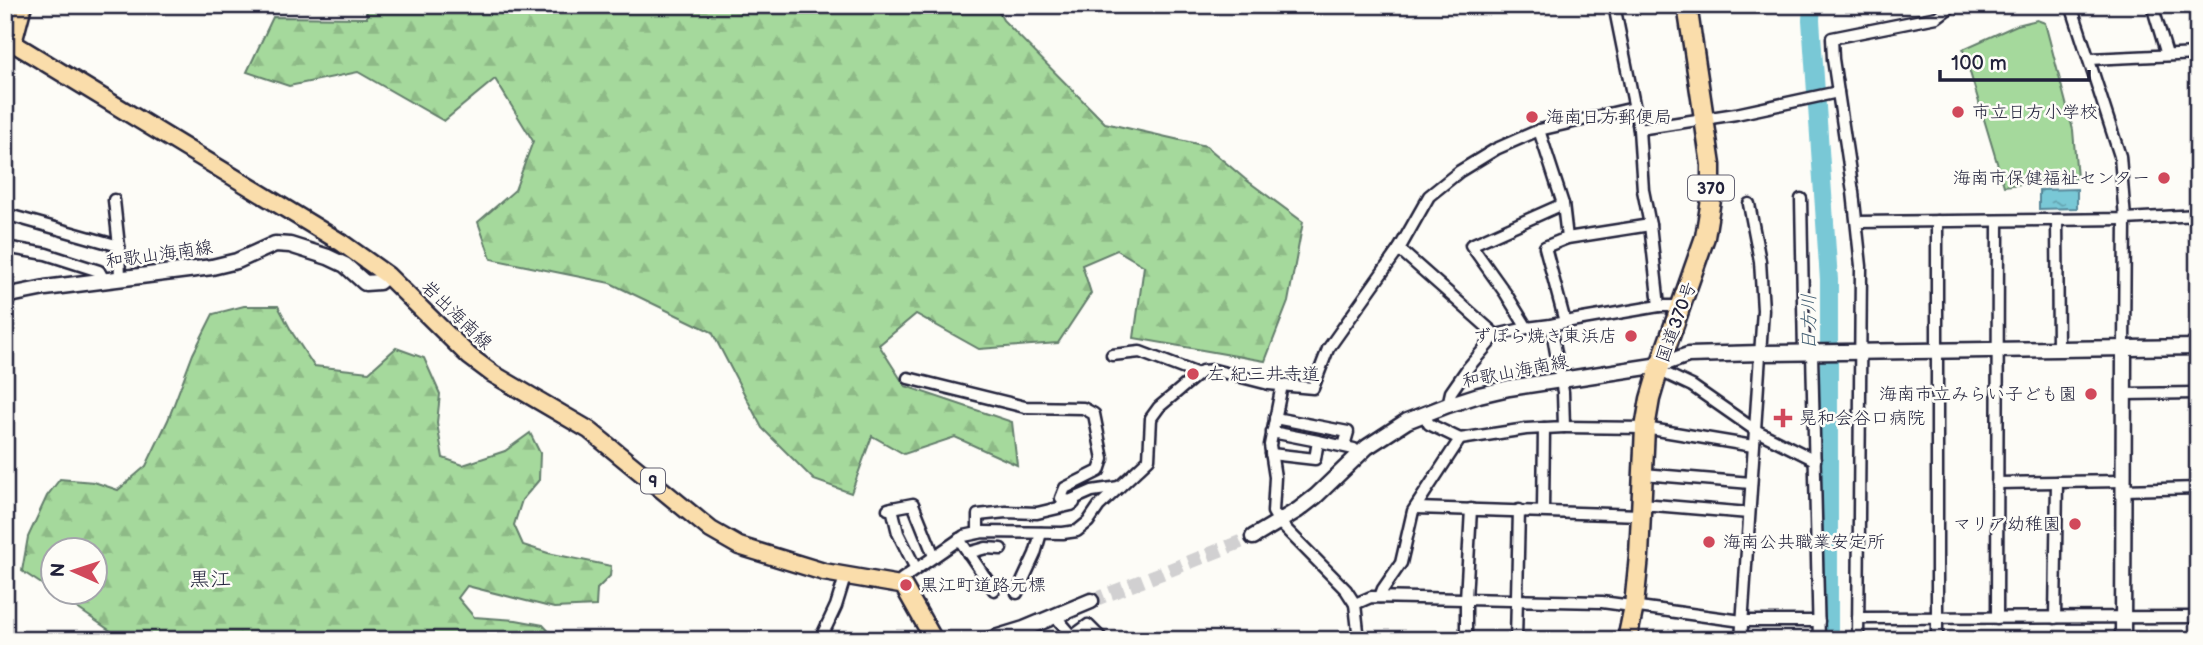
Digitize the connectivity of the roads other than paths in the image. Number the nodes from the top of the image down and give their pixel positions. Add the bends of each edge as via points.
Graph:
1 (23, 5) edge
2 (1614, 5) edge
3 (1687, 5) edge
4 (2071, 5) edge
5 (2152, 5) edge
6 (1952, 6) edge
7 (9, 42) edge
8 (2198, 54) edge
9 (2167, 55) junction
10 (2090, 59) junction
11 (1835, 93) junction
12 (1634, 108) junction
13 (1704, 120) junction
14 (1639, 129) junction
15 (1539, 130) junction
16 (1801, 199) dead end
17 (114, 200) dead end
18 (1563, 204) junction
19 (1749, 204) dead end
20 (5, 214) edge
21 (2198, 215) edge
22 (2125, 219) junction
23 (2057, 220) junction
24 (1937, 221) junction
25 (1998, 221) junction
26 (1857, 222) junction
27 (1650, 225) junction
28 (1567, 238) junction
29 (119, 246) junction
30 (5, 247) edge
31 (1399, 249) junction
32 (387, 275) junction
33 (113, 281) junction
34 (5, 296) edge
35 (1659, 306) junction
36 (1682, 306) junction
37 (1565, 322) junction
38 (1551, 325) junction
39 (1527, 328) junction
40 (1496, 335) junction
41 (2198, 347) edge
42 (2124, 348) junction
43 (2057, 349) junction
44 (1998, 350) junction
45 (1938, 351) junction
46 (1761, 352) junction
47 (1858, 352) junction
48 (1810, 353) junction
49 (1112, 355) dead end
50 (1659, 368) junction
51 (1198, 374) junction
52 (908, 378) dead end
53 (1561, 380) junction
54 (1282, 385) junction
55 (2197, 393) edge
56 (2124, 394) junction
57 (1448, 405) junction
58 (1424, 414) junction
59 (1275, 418) junction
60 (1564, 427) junction
61 (1544, 428) junction
62 (1645, 428) junction
63 (1755, 430) junction
64 (1272, 432) junction
65 (1460, 439) junction
66 (1318, 441) junction
67 (1344, 446) junction
68 (1753, 446) junction
69 (1271, 454) junction
70 (1360, 454) junction
71 (1815, 460) junction
72 (1643, 474) junction
73 (2057, 482) junction
74 (1751, 483) junction
75 (1997, 483) junction
76 (2124, 485) junction
77 (1119, 487) junction
78 (2197, 488) edge
79 (908, 491) dead end
80 (1079, 496) junction
81 (913, 504) junction
82 (1416, 508) junction
83 (1471, 509) junction
84 (1520, 510) junction
85 (1641, 510) junction
86 (1543, 511) junction
87 (1749, 513) junction
88 (1279, 522) junction
89 (978, 533) junction
90 (1041, 533) junction
91 (1253, 537) tunnel mouth
92 (959, 539) junction
93 (1001, 550) dead end
94 (968, 553) junction
95 (2198, 555) edge
96 (934, 556) junction
97 (916, 569) junction
98 (845, 577) junction
99 (900, 584) junction
100 (994, 590) dead end
101 (1017, 593) dead end
102 (1380, 597) junction
103 (1466, 600) junction
104 (1091, 601) tunnel mouth
105 (1516, 601) junction
106 (1355, 604) junction
107 (1634, 607) junction
108 (1055, 616) junction
109 (2198, 617) edge
110 (1858, 618) junction
111 (1937, 618) junction
112 (1997, 618) junction
113 (2055, 618) junction
114 (2123, 618) junction
115 (1742, 621) junction
116 (1819, 621) junction
117 (1074, 638) edge
118 (995, 639) edge
119 (820, 640) edge
120 (934, 640) edge
121 (1103, 640) edge
122 (1359, 640) edge
123 (1466, 640) edge
124 (1516, 640) edge
125 (1627, 640) edge
126 (1741, 640) edge
127 (1819, 640) edge
128 (1858, 640) edge
129 (1937, 640) edge
130 (2123, 640) edge

1 - 7 main road, 岩出海南線 / 9
2 - 12 street
3 - 13 highway, 国道370号 / 370
4 - 10 street
5 - 9 street
6 - 11 street via 1937,17 1832,38
7 - 32 main road, 岩出海南線 / 9 via 342,243
8 - 9 street
9 - 10 street
10 - 22 street via 2120,156
11 - 13 street
11 - 26 street
12 - 14 street
12 - 15 street
13 - 14 street
13 - 36 highway, 国道370号 / 370 via 1711,200 1705,237
14 - 27 street
15 - 18 street
15 - 31 street via 1496,149 1429,196
16 - 48 street
17 - 29 street
18 - 28 street
18 - 39 street via 1471,246
19 - 46 street via 1760,261
20 - 29 street
21 - 22 street
22 - 23 street
22 - 42 street
23 - 25 street
23 - 43 street
24 - 25 street
24 - 26 street
24 - 45 street
25 - 44 street
26 - 47 street via 1861,266
27 - 28 street
27 - 35 street
28 - 37 street via 1545,247
29 - 33 street
30 - 33 street via 46,254 99,271
31 - 40 street
31 - 54 street via 1328,349 1313,388
32 - 33 main road, 和歌山海南線 via 379,282 365,283 328,257 275,244 212,267
32 - 98 main road, 岩出海南線 / 9 via 469,356 589,430 711,530 739,546
33 - 34 main road, 和歌山海南線
35 - 36 street
35 - 37 street
36 - 50 highway, 国道370号 / 370
37 - 38 street
38 - 39 street
38 - 53 street
39 - 40 street
40 - 57 street via 1451,392
41 - 42 main road, 和歌山海南線
42 - 43 main road, 和歌山海南線
42 - 56 main road
43 - 44 main road, 和歌山海南線
44 - 45 main road, 和歌山海南線
44 - 75 street
45 - 47 main road, 和歌山海南線
45 - 111 street
46 - 48 main road, 和歌山海南線
46 - 50 main road, 和歌山海南線 via 1688,355
46 - 63 street
47 - 48 main road, 和歌山海南線
47 - 110 street
48 - 71 street
49 - 51 street via 1140,352
50 - 53 main road, 和歌山海南線
50 - 62 highway, 国道370号 / 370
50 - 63 street
51 - 54 street via 1214,370
51 - 77 street via 1151,418 1149,459
52 - 80 street via 1025,407 1083,408 1094,414 1102,458 1098,471 1065,488 1061,498 1069,501
53 - 57 main road, 和歌山海南線
53 - 60 street
54 - 59 street
55 - 56 street
55 - 78 street
56 - 76 main road
57 - 58 main road, 和歌山海南線
58 - 65 street via 1429,425
58 - 70 main road, 和歌山海南線 via 1406,421
59 - 64 street
59 - 67 street via 1348,432
60 - 61 street
60 - 62 street
61 - 65 street
61 - 86 street
62 - 68 street
62 - 72 highway, 国道370号 / 370
63 - 68 street
63 - 71 street
64 - 66 street
64 - 69 street
65 - 82 street
66 - 67 street
66 - 69 street via 1315,459
67 - 70 street
68 - 74 street
69 - 88 street via 1273,512
70 - 88 main road, 和歌山海南線 via 1316,496
71 - 116 street
72 - 74 street
72 - 85 highway, 国道370号 / 370
73 - 75 street
73 - 76 street
73 - 113 street
74 - 87 street
75 - 112 street
76 - 78 street
76 - 114 main road
77 - 80 street
77 - 90 street via 1077,531
78 - 95 street
79 - 81 street
80 - 89 street via 1071,505 1037,513 978,515
81 - 96 street
81 - 97 street via 889,509
82 - 83 street
82 - 102 street via 1401,563
83 - 84 street
83 - 103 street
84 - 86 street
84 - 105 street
85 - 86 street
85 - 87 street
85 - 107 highway, 国道370号 / 370
87 - 115 street
88 - 91 main road, 和歌山海南線
88 - 106 street
89 - 90 street
89 - 92 street
90 - 101 street
92 - 94 street
92 - 96 street
93 - 94 street
94 - 100 street
96 - 97 street
97 - 99 street
98 - 99 main road, 岩出海南線 / 9
98 - 119 street
99 - 120 main road
102 - 103 street
102 - 106 street
103 - 105 street
103 - 123 street
104 - 108 main road
105 - 107 street
105 - 124 street
106 - 122 street
107 - 115 street
107 - 125 highway, 国道370号 / 370
108 - 117 street
108 - 118 main road
109 - 114 street
110 - 111 street
110 - 128 street
111 - 112 street
111 - 129 street
112 - 113 street
113 - 114 street
114 - 130 main road
115 - 116 street
115 - 126 street
116 - 127 street
117 - 121 street via 1088,625

